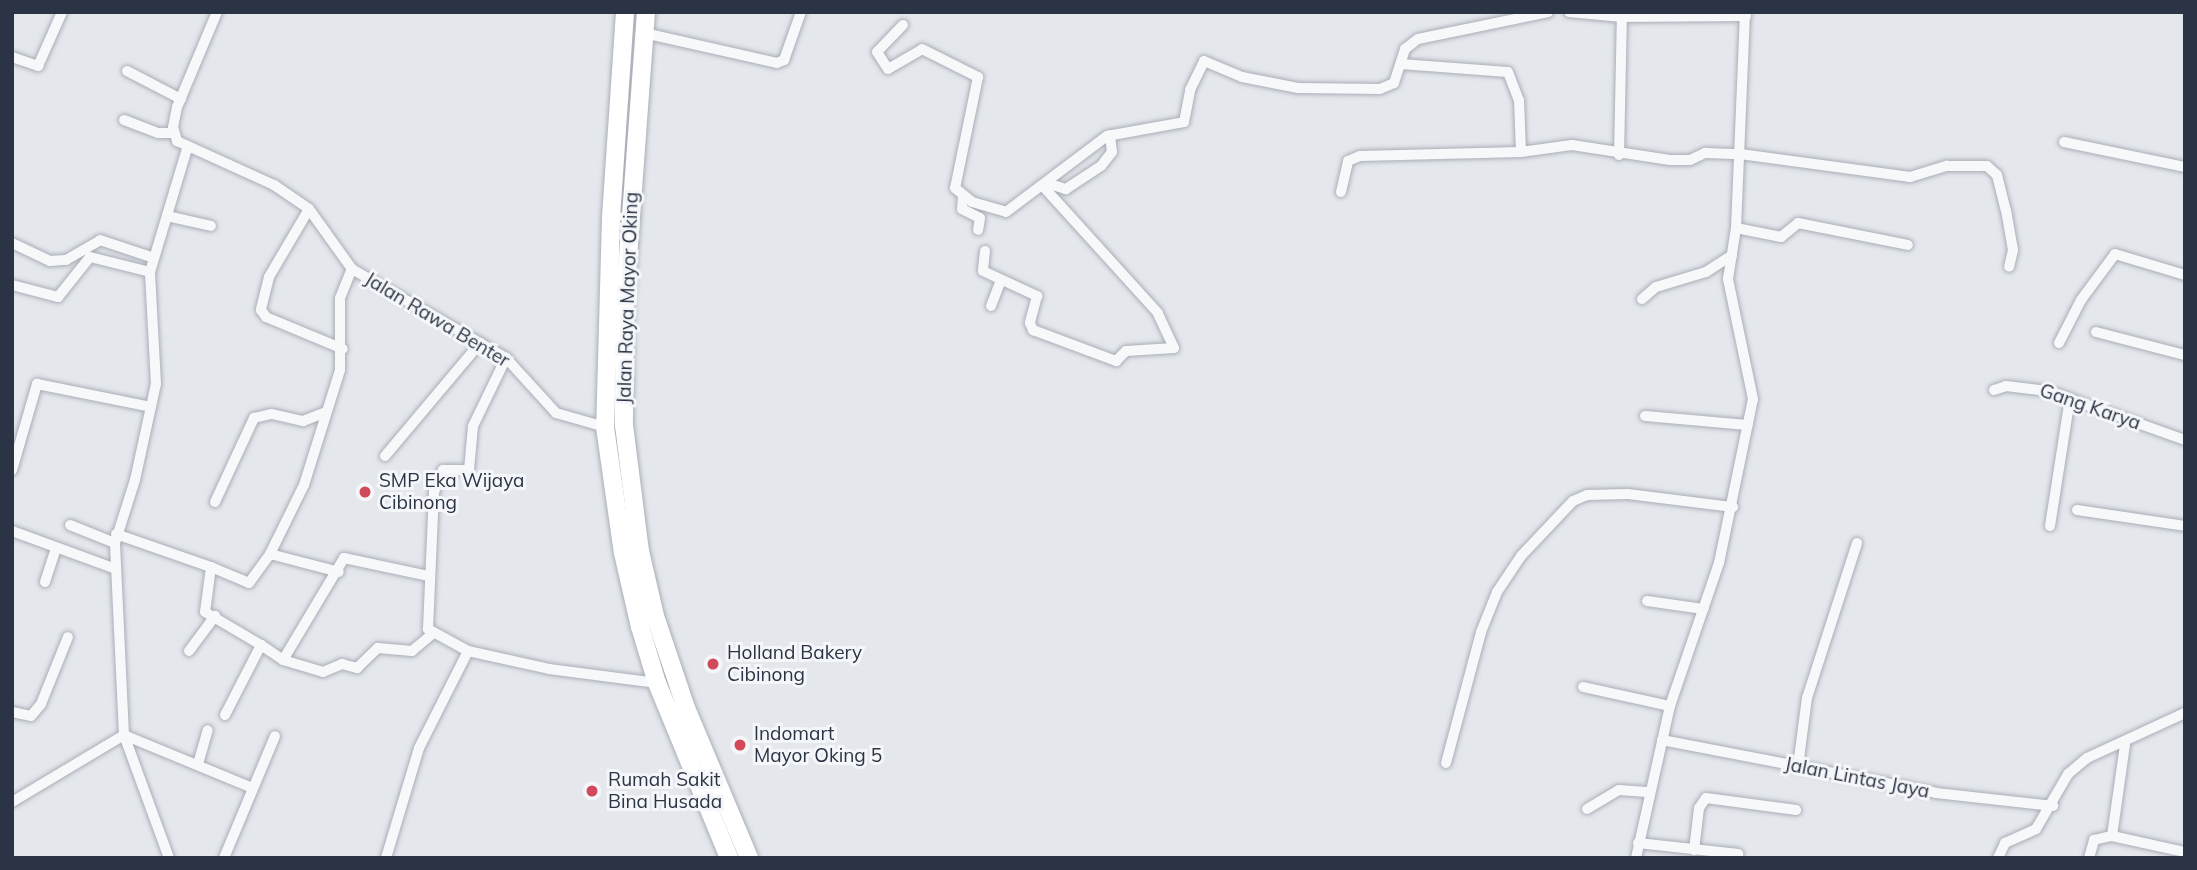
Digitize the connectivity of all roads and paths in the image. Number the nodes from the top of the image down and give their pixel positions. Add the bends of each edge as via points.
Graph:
1 (62, 12) edge
2 (217, 12) edge
3 (646, 12) edge
4 (801, 12) edge
5 (1548, 12) edge
6 (1569, 12) edge
7 (621, 13) edge
8 (1652, 14) edge
9 (1746, 14) edge
10 (1622, 17) junction
11 (903, 24) dead end
12 (644, 33) junction
13 (12, 57) edge
14 (1401, 64) junction
15 (127, 71) dead end
16 (181, 99) junction
17 (124, 120) dead end
18 (174, 133) junction
19 (1110, 135) junction
20 (2064, 142) dead end
21 (615, 143) junction
22 (635, 143) junction
23 (187, 149) junction
24 (1521, 152) junction
25 (1740, 154) junction
26 (1619, 155) junction
27 (2185, 167) edge
28 (1045, 185) junction
29 (1340, 192) dead end
30 (963, 196) junction
31 (309, 209) junction
32 (167, 216) junction
33 (211, 226) dead end
34 (1736, 228) junction
35 (978, 230) dead end
36 (12, 243) edge
37 (1908, 245) dead end
38 (985, 251) dead end
39 (1732, 255) junction
40 (155, 258) junction
41 (2008, 267) dead end
42 (352, 270) junction
43 (150, 272) junction
44 (2185, 275) edge
45 (1001, 281) junction
46 (12, 285) edge
47 (1642, 299) dead end
48 (991, 306) dead end
49 (2096, 332) dead end
50 (480, 343) junction
51 (2059, 343) dead end
52 (343, 349) junction
53 (2185, 355) edge
54 (506, 358) junction
55 (1994, 390) dead end
56 (2070, 399) junction
57 (151, 407) junction
58 (326, 412) junction
59 (1645, 416) dead end
60 (1748, 425) junction
61 (605, 427) junction
62 (2185, 440) edge
63 (385, 456) dead end
64 (12, 470) edge
65 (215, 502) dead end
66 (1733, 507) junction
67 (2077, 510) dead end
68 (69, 526) dead end
69 (2050, 526) dead end
70 (2185, 526) edge
71 (12, 531) edge
72 (116, 538) junction
73 (1857, 543) dead end
74 (56, 549) junction
75 (270, 554) junction
76 (211, 567) junction
77 (116, 569) junction
78 (339, 572) junction
79 (429, 576) junction
80 (45, 582) dead end
81 (1647, 601) dead end
82 (1703, 610) junction
83 (215, 616) junction
84 (432, 634) junction
85 (68, 637) dead end
86 (261, 645) junction
87 (189, 651) dead end
88 (468, 651) junction
89 (283, 660) junction
90 (656, 683) junction
91 (1583, 687) dead end
92 (1670, 706) junction
93 (12, 712) edge
94 (2185, 713) edge
95 (225, 715) dead end
96 (208, 730) dead end
97 (124, 735) junction
98 (275, 736) dead end
99 (1662, 740) junction
100 (2125, 745) dead end
101 (1446, 763) dead end
102 (198, 764) junction
103 (1798, 766) junction
104 (250, 787) junction
105 (1650, 792) junction
106 (12, 802) edge
107 (2053, 806) junction
108 (1587, 809) dead end
109 (1796, 810) dead end
110 (2112, 836) junction
111 (1638, 843) junction
112 (1694, 850) junction
113 (2185, 852) edge
114 (1738, 855) dead end
115 (169, 858) edge
116 (224, 858) edge
117 (386, 858) edge
118 (729, 858) edge
119 (750, 858) edge
120 (1636, 858) edge
121 (1997, 858) edge
122 (2089, 858) edge

1 - 13 street via 38,66
2 - 16 street
3 - 12 main road, Jalan Raya Mayor Oking
4 - 12 street via 784,60 777,63
5 - 14 street via 1418,39 1405,49
6 - 10 street
7 - 21 main road, Jalan Raya Mayor Oking
8 - 9 street
8 - 10 street
9 - 25 street
10 - 26 street
11 - 30 street via 877,52 888,69 922,49 978,77 955,180
12 - 22 main road, Jalan Raya Mayor Oking
14 - 19 street via 1394,83 1380,89 1262,82 1204,61 1190,90 1184,122
14 - 24 street via 1508,72 1518,100
15 - 16 street
16 - 18 street
17 - 18 street via 158,133
18 - 23 street, Jalan Rawa Benter
19 - 28 street
19 - 28 street via 1112,152 1101,166 1066,189
20 - 27 street
21 - 22 main road
21 - 61 main road, Jalan Raya Mayor Oking
22 - 119 main road, Jalan Raya Mayor Oking via 622,380 640,551 674,678
23 - 31 street, Jalan Rawa Benter via 274,186
23 - 32 street
24 - 26 street via 1579,145
24 - 29 street via 1355,157 1346,165
25 - 26 street via 1704,153 1688,160
25 - 34 street
25 - 41 street via 1910,177 1947,166 1987,166 1997,175 2006,210 2014,250
28 - 30 street via 1006,212
28 - 45 street via 1158,313 1174,348 1126,351 1116,361 1048,337 1030,327 1037,296
30 - 35 street via 962,209 980,218
31 - 42 street, Jalan Rawa Benter
31 - 52 street via 269,277 261,310 266,317
32 - 33 street
32 - 40 street
34 - 37 street via 1781,237 1798,223
34 - 39 street
36 - 40 street via 50,261 66,260 100,240
38 - 45 street via 983,271
39 - 47 street via 1721,258 1706,272 1656,287
39 - 60 street via 1729,297 1753,387
40 - 43 street
42 - 50 street, Jalan Rawa Benter
42 - 52 street via 340,298
43 - 46 street via 90,257 58,297
43 - 57 street via 156,384
44 - 51 street via 2115,254 2081,300
45 - 48 street
49 - 53 street
50 - 54 street, Jalan Rawa Benter
50 - 63 street
52 - 58 street
54 - 61 street, Jalan Rawa Benter via 547,408
54 - 79 street via 473,426 469,470 443,470 438,475
55 - 56 street, Gang Karya via 2031,387
56 - 62 street, Gang Karya
56 - 69 street
57 - 64 street via 37,384
57 - 72 street
58 - 65 street via 303,421 272,414 254,418
58 - 75 street via 304,485
59 - 60 street
60 - 66 street
61 - 90 main road, Jalan Raya Mayor Oking via 629,586
66 - 82 street
66 - 101 street via 1628,494 1587,495 1573,501 1521,556 1497,592 1481,632
67 - 70 street
68 - 72 street
71 - 74 street
72 - 76 street
72 - 77 street
73 - 103 street via 1807,698
74 - 77 street
74 - 80 street
75 - 76 street via 249,583
75 - 78 street
76 - 83 street via 204,609
77 - 97 street
78 - 79 street via 347,557
78 - 89 street
79 - 84 street
81 - 82 street
82 - 92 street
83 - 86 street
83 - 87 street
84 - 88 street
84 - 89 street via 412,651 378,648 357,668 342,664 323,672
85 - 93 street via 41,704 31,716
86 - 89 street
86 - 95 street
88 - 90 street via 549,669
88 - 117 street via 419,747
90 - 118 main road, Jalan Raya Mayor Oking
91 - 92 street
92 - 99 street
94 - 107 street via 2087,758 2068,774
96 - 102 street
97 - 102 street
97 - 106 street
97 - 115 street
98 - 104 street
99 - 103 street, Jalan Lintas Jaya
99 - 105 street
100 - 110 street
102 - 104 street
103 - 107 street, Jalan Lintas Jaya via 1936,793
104 - 116 street
105 - 108 street via 1619,790
105 - 111 street
107 - 121 street via 2036,829 2006,843
109 - 112 street via 1706,798 1699,807
110 - 113 street
110 - 122 street via 2094,840
111 - 112 street
111 - 120 street
112 - 114 street

